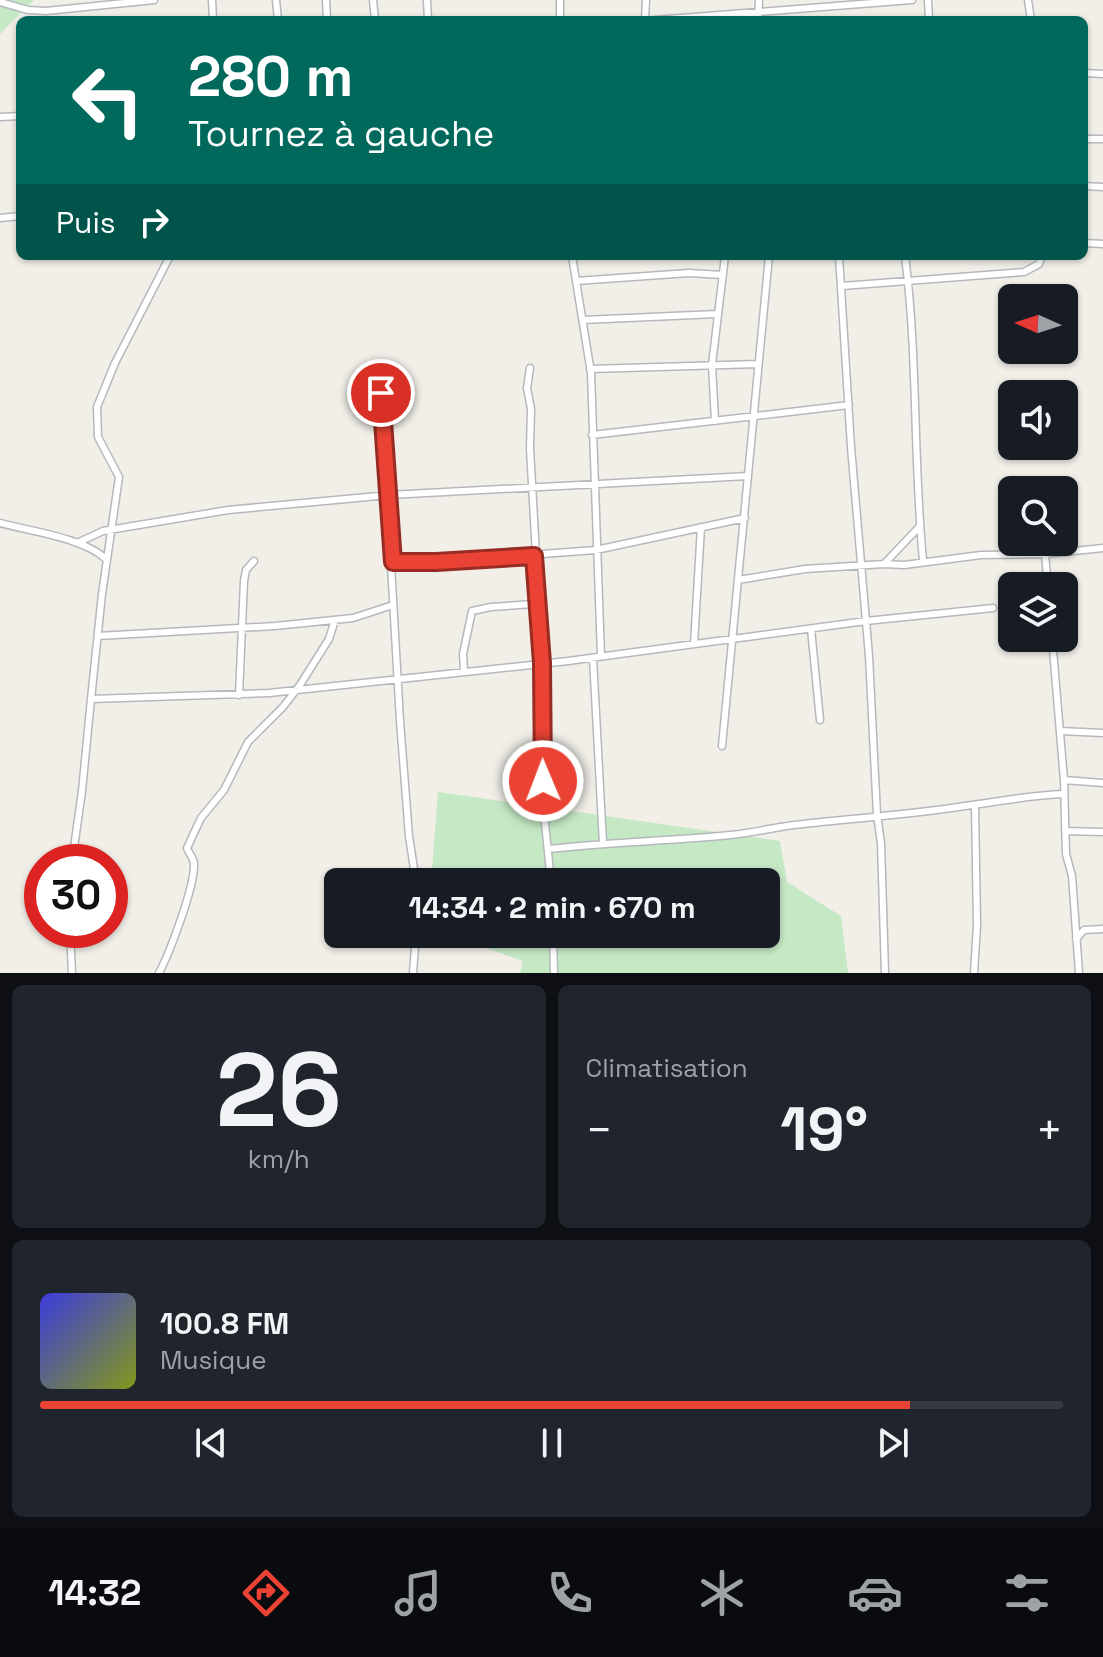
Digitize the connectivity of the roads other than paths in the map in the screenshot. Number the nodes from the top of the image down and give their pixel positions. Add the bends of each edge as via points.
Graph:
1 (154, 0) edge
2 (759, 0) edge
3 (912, 0) edge
4 (0, 2) edge
5 (758, 16) edge
6 (168, 260) edge
7 (573, 260) edge
8 (725, 260) edge
9 (769, 260) edge
10 (839, 260) edge
11 (905, 260) edge
12 (1040, 260) edge
13 (723, 275) junction
14 (576, 281) junction
15 (908, 281) junction
16 (842, 286) junction
17 (717, 314) junction
18 (583, 320) junction
19 (758, 364) junction
20 (712, 365) junction
21 (530, 368) dead end
22 (590, 369) junction
23 (380, 373) dead end
24 (849, 405) junction
25 (754, 415) junction
26 (715, 421) junction
27 (592, 435) junction
28 (748, 476) junction
29 (594, 484) junction
30 (532, 488) junction
31 (389, 495) junction
32 (745, 518) junction
33 (0, 523) edge
34 (920, 526) junction
35 (701, 527) junction
36 (110, 531) junction
37 (77, 543) junction
38 (1103, 548) edge
39 (596, 550) junction
40 (1078, 551) edge
41 (998, 555) edge
42 (534, 556) junction
43 (106, 559) junction
44 (923, 560) junction
45 (254, 561) dead end
46 (393, 562) junction
47 (861, 564) junction
48 (884, 564) junction
49 (738, 580) junction
50 (534, 604) dead end
51 (393, 605) junction
52 (993, 608) dead end
53 (335, 620) junction
54 (866, 621) junction
55 (243, 627) junction
56 (811, 629) junction
57 (98, 636) junction
58 (734, 638) junction
59 (694, 644) junction
60 (1053, 652) edge
61 (597, 657) junction
62 (542, 663) junction
63 (464, 672) junction
64 (398, 679) junction
65 (296, 690) junction
66 (239, 695) junction
67 (91, 699) junction
68 (820, 720) dead end
69 (1060, 731) junction
70 (1103, 733) edge
71 (722, 746) dead end
72 (1064, 780) junction
73 (1103, 783) edge
74 (1063, 794) junction
75 (975, 805) junction
76 (877, 815) junction
77 (1065, 831) junction
78 (1103, 832) edge
79 (603, 843) junction
80 (75, 844) edge
81 (548, 849) junction
82 (414, 868) edge
83 (550, 868) edge
84 (1076, 919) junction
85 (1103, 929) edge
86 (1084, 930) junction
87 (1076, 939) junction
88 (71, 948) edge
89 (415, 948) edge
90 (553, 948) edge
91 (72, 973) edge
92 (159, 973) edge
93 (413, 973) edge
94 (554, 973) edge
95 (885, 973) edge
96 (974, 973) edge
97 (1079, 973) edge

1 - 4 street via 46,11
2 - 5 street
3 - 5 street
6 - 36 street via 97,407 98,437 119,474
7 - 14 street
8 - 13 street
9 - 19 street
10 - 16 street
11 - 15 street
12 - 15 street via 1024,272
13 - 14 street
13 - 17 street
14 - 18 street
15 - 16 street
15 - 34 street
16 - 24 street
17 - 18 street
17 - 20 street
18 - 22 street
19 - 20 street
19 - 25 street
20 - 22 street
20 - 26 street
21 - 30 street
22 - 27 street
23 - 31 street
24 - 25 street
24 - 47 street
25 - 26 street
25 - 28 street
26 - 27 street
27 - 29 street
28 - 29 street
28 - 32 street
29 - 30 street
29 - 39 street
30 - 31 street
30 - 42 street
31 - 36 street via 228,510
31 - 46 street
32 - 35 street
32 - 49 street
33 - 37 street
34 - 44 street
34 - 48 street
35 - 39 street
35 - 59 street
36 - 37 street
36 - 43 street
37 - 43 street
38 - 40 street
39 - 42 street
39 - 61 street
41 - 44 street
42 - 46 street
42 - 62 street
43 - 57 street
44 - 48 street
45 - 55 street via 246,570
46 - 51 street
47 - 48 street
47 - 49 street
47 - 54 street
49 - 58 street
50 - 63 street via 472,611
51 - 53 street
51 - 64 street
52 - 54 street
53 - 55 street
53 - 65 street via 329,639
54 - 56 street
54 - 76 street
55 - 57 street
55 - 66 street
56 - 58 street
56 - 68 street
57 - 67 street
58 - 59 street
58 - 71 street
59 - 61 street
60 - 69 street
61 - 62 street
61 - 79 street
62 - 63 street
62 - 81 street
63 - 64 street
64 - 65 street
64 - 82 street
65 - 66 street
65 - 92 street via 248,742 224,790 189,840 192,875
66 - 67 street
67 - 80 street
69 - 70 street
69 - 72 street
72 - 73 street
72 - 74 street
74 - 75 street
74 - 77 street
75 - 76 street
75 - 96 street
76 - 79 street via 729,836
76 - 95 street
77 - 78 street
77 - 84 street
79 - 81 street
81 - 83 street
84 - 86 street
84 - 87 street
85 - 86 street
86 - 87 street
87 - 97 street
88 - 91 street
89 - 93 street
90 - 94 street

